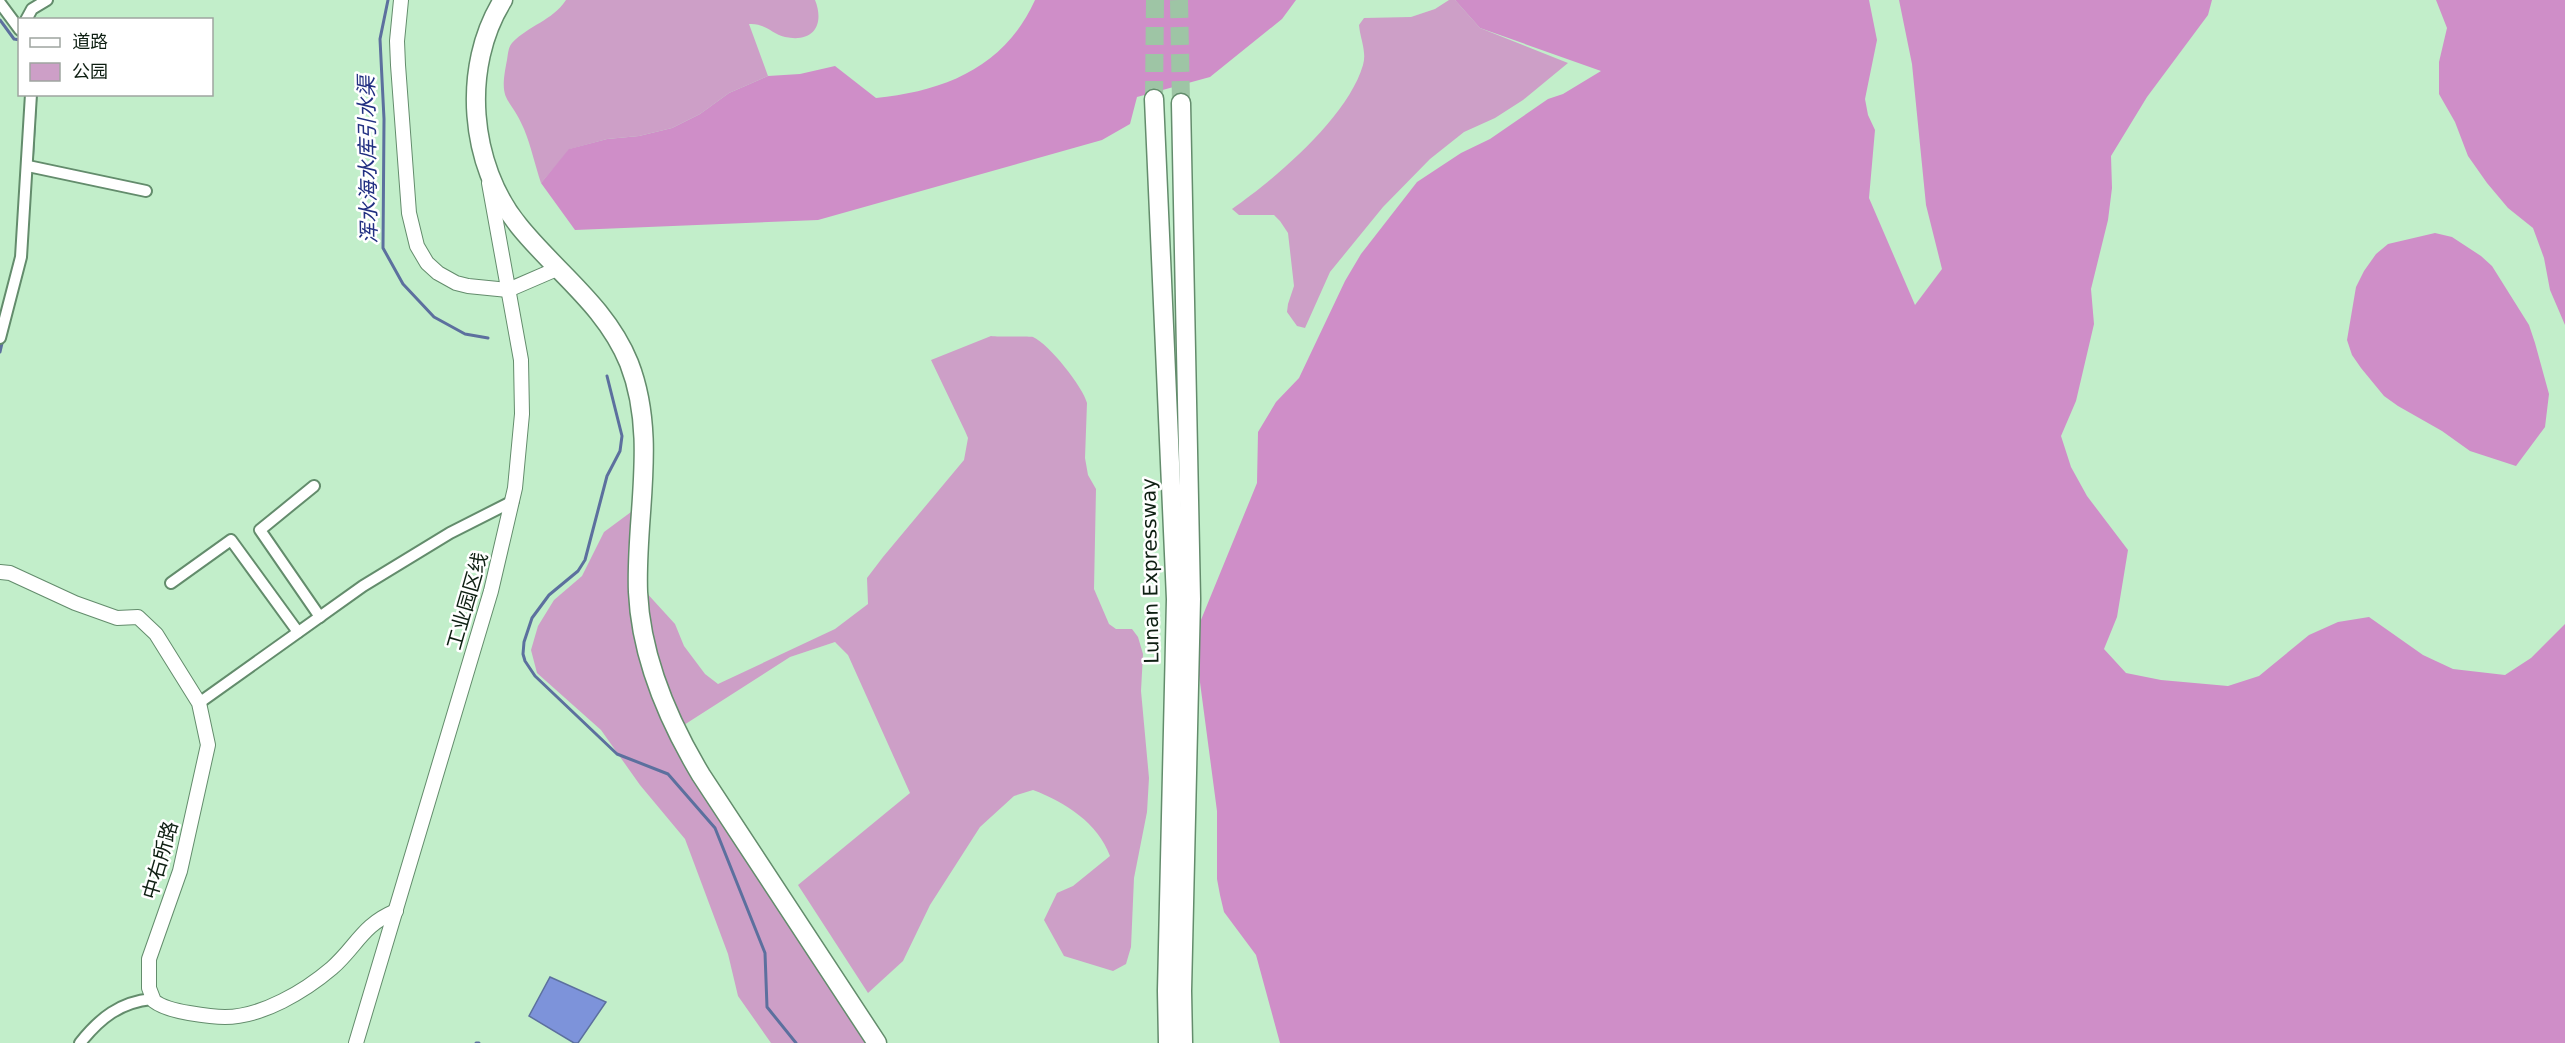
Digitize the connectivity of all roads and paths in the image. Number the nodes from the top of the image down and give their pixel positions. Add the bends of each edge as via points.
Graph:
1 (47, 0) edge
2 (401, 0) edge
3 (502, 0) edge
4 (0, 3) edge
5 (27, 18) edge
6 (18, 29) edge
7 (31, 96) edge
8 (1154, 99) tunnel mouth
9 (1180, 103) tunnel mouth
10 (484, 158) junction
11 (31, 167) junction
12 (146, 191) dead end
13 (559, 268) junction
14 (508, 290) junction
15 (0, 338) edge
16 (314, 486) dead end
17 (513, 501) junction
18 (0, 572) edge
19 (171, 583) dead end
20 (320, 617) junction
21 (298, 632) junction
22 (199, 703) junction
23 (396, 910) junction
24 (152, 999) junction
25 (80, 1043) edge
26 (356, 1043) edge
27 (877, 1043) edge
28 (1168, 1043) edge
29 (1183, 1043) edge

1 - 5 street via 32,9
2 - 14 street via 398,65 407,191 417,246 433,268 456,283
3 - 10 highway via 484,40 477,80 477,120
4 - 6 street
7 - 11 street
8 - 28 highway, Lunan Expressway via 1176,599
9 - 29 highway, Lunan Expressway via 1191,599
10 - 13 highway via 508,211
10 - 14 street, 工业园区线
11 - 12 street
11 - 15 street via 21,257
13 - 14 street
13 - 27 highway via 611,328 637,388 644,444 638,569 640,611 648,654 664,702 700,775
14 - 17 street, 工业园区线 via 523,385
16 - 20 street via 260,530
17 - 20 street via 450,533
17 - 23 street, 工业园区线 via 493,583
18 - 22 street, 中右所路 via 117,618 138,617 156,634
19 - 21 street via 231,540
20 - 21 street
21 - 22 street
22 - 24 street, 中右所路 via 208,745 180,871 149,959 147,974
23 - 24 street via 366,928 322,975 292,995 245,1014 208,1016 166,1007
23 - 26 street, 工业园区线
24 - 25 street via 119,1007 100,1020

